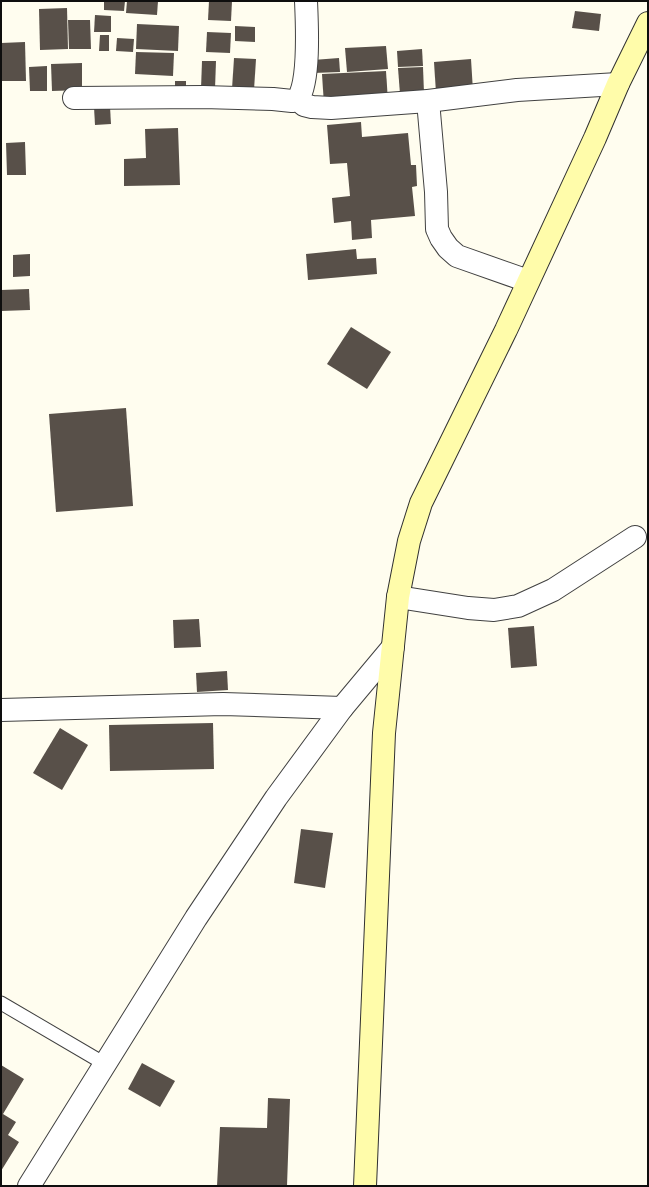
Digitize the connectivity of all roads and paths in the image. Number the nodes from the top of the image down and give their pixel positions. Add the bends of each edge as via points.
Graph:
1 (306, 1) edge
2 (648, 23) edge
3 (618, 84) junction
4 (74, 98) dead end
5 (298, 99) junction
6 (428, 101) junction
7 (528, 281) junction
8 (635, 537) dead end
9 (398, 597) junction
10 (393, 647) junction
11 (342, 708) junction
12 (1, 710) edge
13 (1, 1003) edge
14 (105, 1064) junction
15 (29, 1186) edge
16 (365, 1186) edge

1 - 5 street via 305,81
2 - 3 main road
3 - 6 street via 517,90
3 - 7 main road
4 - 5 street via 292,101
5 - 6 street via 312,107 331,108
6 - 7 street via 437,229 441,238 457,256
7 - 9 main road via 421,504 409,541
8 - 9 street via 553,590 518,606 494,610
9 - 10 main road
10 - 11 street
10 - 16 main road via 384,733
11 - 12 street via 223,704
11 - 14 street via 276,798 196,918
13 - 14 lane
14 - 15 street

